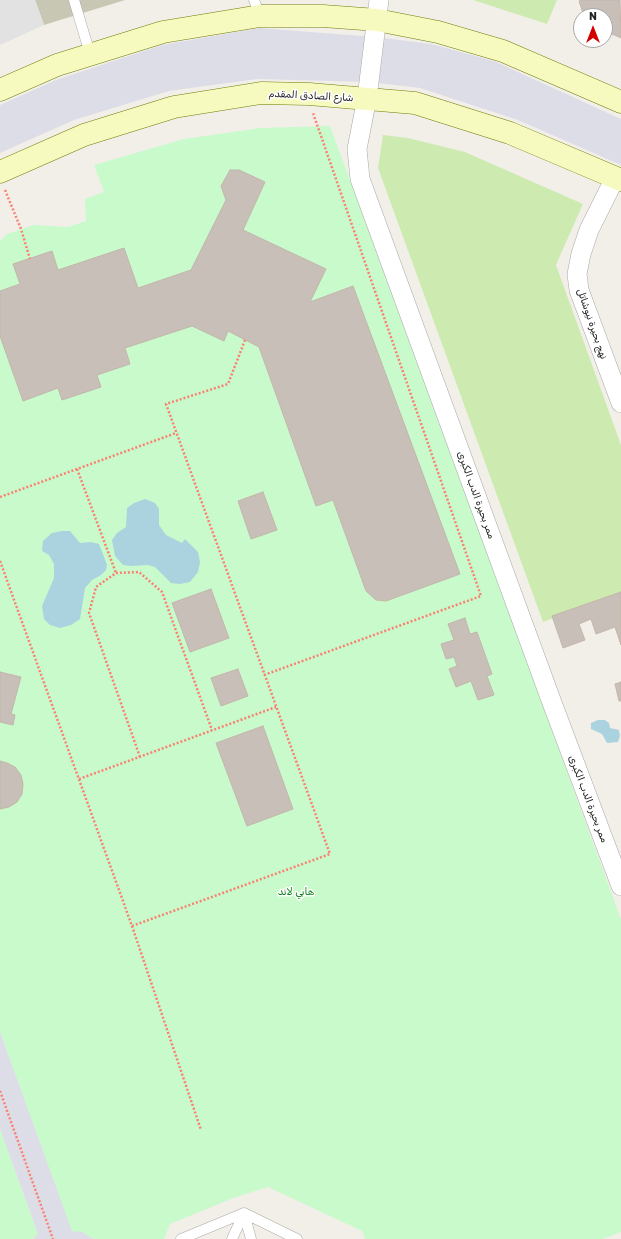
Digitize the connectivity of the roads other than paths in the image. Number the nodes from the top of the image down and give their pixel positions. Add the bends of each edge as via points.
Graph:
1 (74, 0) edge
2 (257, 8) edge
3 (378, 10) edge
4 (90, 54) junction
5 (0, 90) edge
6 (367, 98) junction
7 (621, 102) edge
8 (2, 179) edge
9 (618, 179) edge
10 (621, 403) edge
11 (621, 886) edge
12 (244, 1213) junction
13 (181, 1239) edge
14 (232, 1239) edge
15 (251, 1239) edge
16 (297, 1239) edge

1 - 4 lane
2 - 3 main road via 323,16
2 - 4 main road
3 - 6 street, ممر بحيرة الدب الكبرى
3 - 7 main road via 438,32 503,51
4 - 5 main road via 57,64
6 - 8 main road, شارع الصادق المقدم via 261,93 174,107 84,134
6 - 9 main road, شارع الصادق المقدم via 415,103 495,128
6 - 11 street, ممر بحيرة الدب الكبرى via 357,149 360,179
9 - 10 street, نهج بحيرة نيوشاتل via 589,230 577,274 579,290
12 - 13 lane
12 - 14 lane
12 - 15 lane
12 - 16 lane

